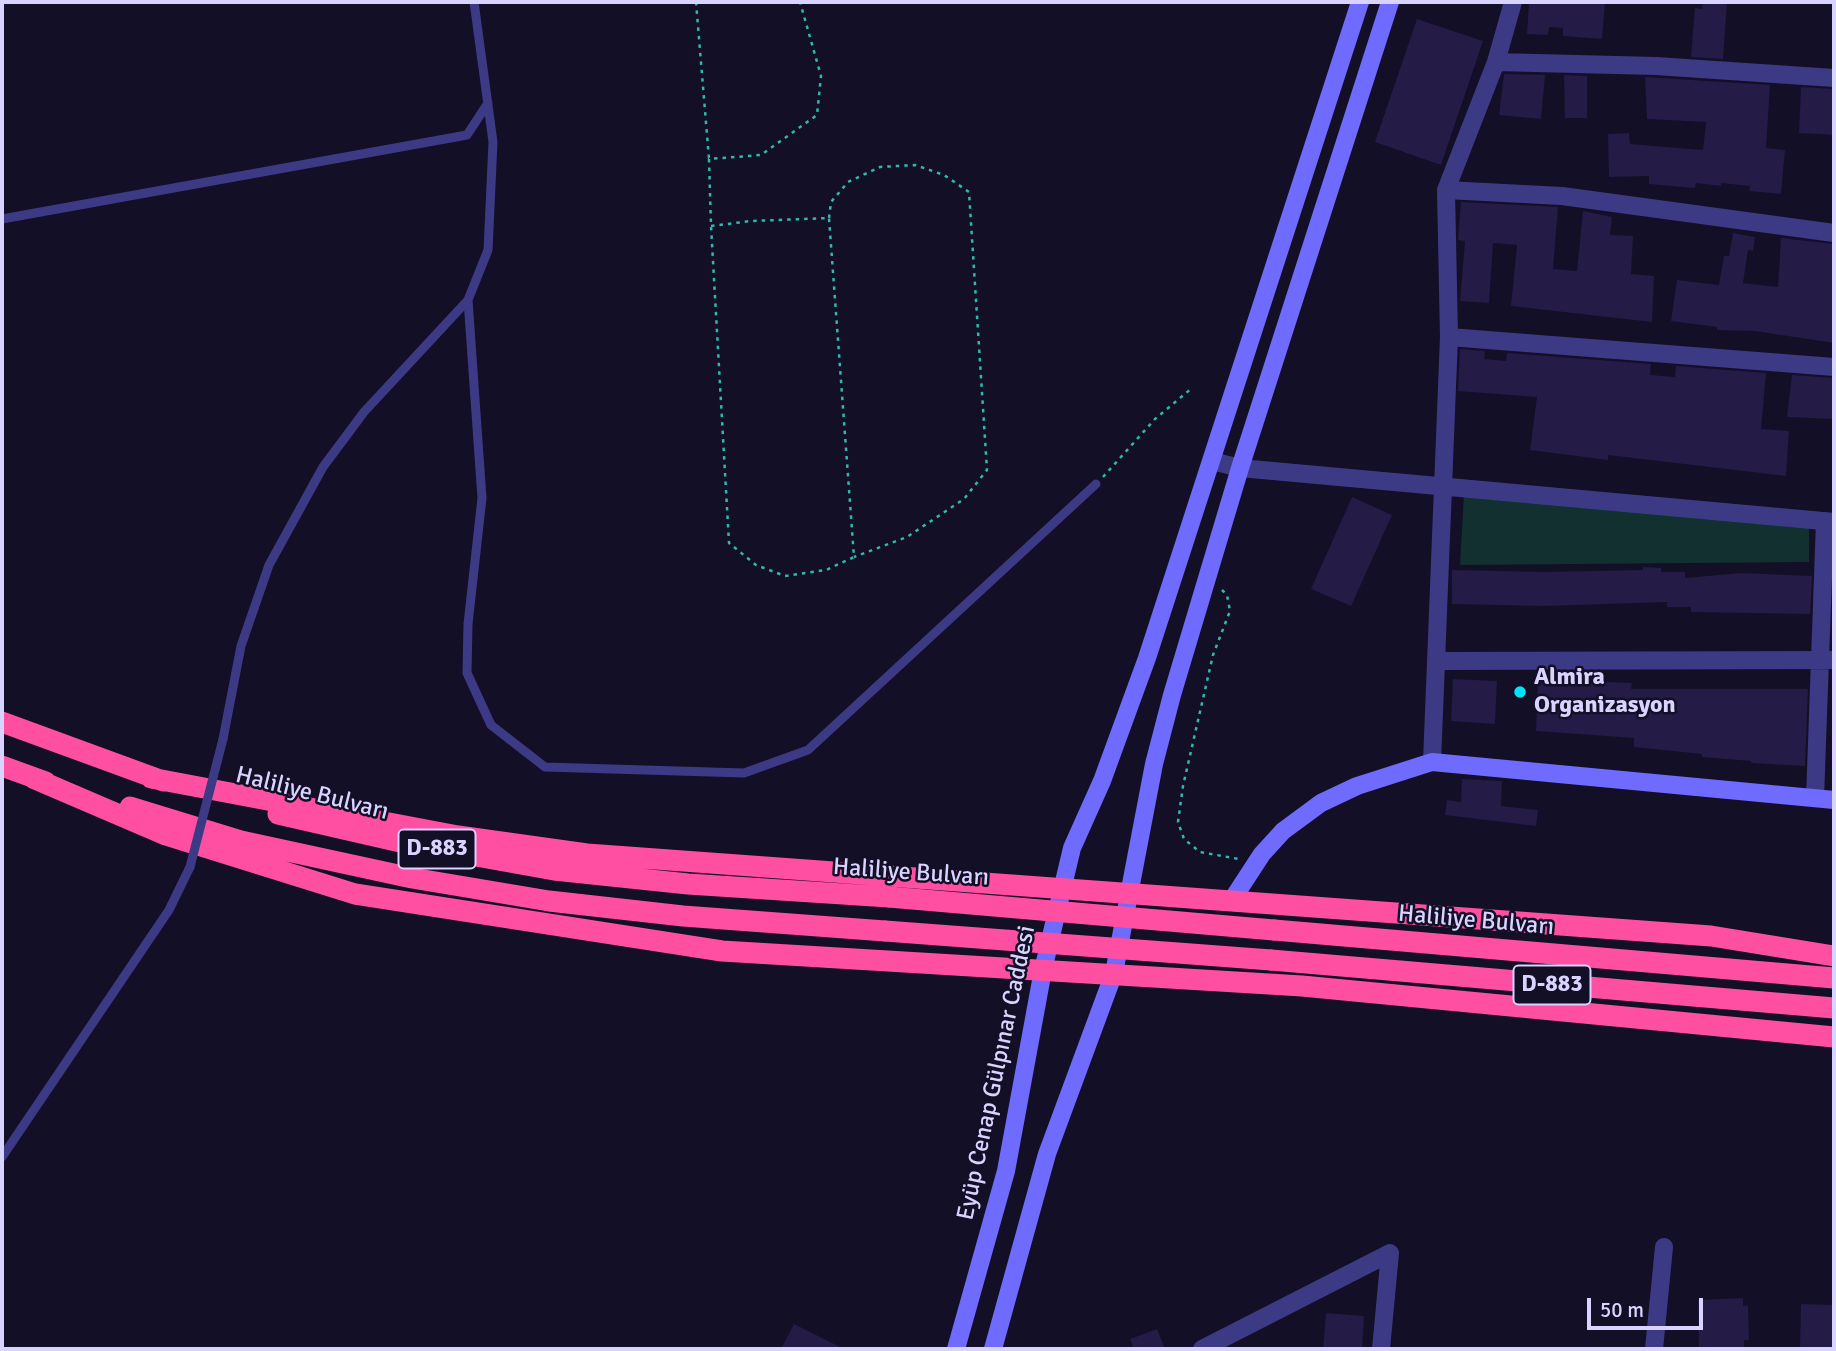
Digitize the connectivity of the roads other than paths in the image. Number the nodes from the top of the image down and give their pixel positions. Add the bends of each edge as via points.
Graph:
1 (474, 2) edge
2 (1360, 2) edge
3 (1390, 2) edge
4 (1513, 2) edge
5 (1496, 62) junction
6 (1834, 78) edge
7 (488, 103) junction
8 (1446, 190) junction
9 (2, 219) edge
10 (1834, 233) edge
11 (468, 300) junction
12 (1449, 337) junction
13 (1834, 367) edge
14 (1212, 461) junction
15 (1240, 468) junction
16 (1096, 484) road end
17 (1441, 485) junction
18 (1829, 522) edge
19 (1827, 660) edge
20 (1436, 661) junction
21 (2, 722) edge
22 (1432, 762) junction
23 (2, 766) edge
24 (33, 778) junction
25 (151, 778) junction
26 (1815, 798) junction
27 (1834, 800) edge
28 (1060, 888) junction
29 (1131, 895) junction
30 (1231, 900) junction
31 (1711, 936) junction
32 (1834, 947) edge
33 (1834, 956) edge
34 (1043, 970) junction
35 (1114, 973) junction
36 (1834, 978) edge
37 (1834, 1008) edge
38 (1834, 1035) edge
39 (2, 1157) edge
40 (1664, 1247) dead end
41 (956, 1349) edge
42 (993, 1349) edge
43 (1202, 1349) edge
44 (1381, 1349) edge
45 (1654, 1349) edge

1 - 7 lane
2 - 14 main road, Eyüp Cenap Gülpınar Caddesi
3 - 15 main road
4 - 5 street
5 - 6 street via 1656,66
5 - 8 street
7 - 9 lane via 467,135
7 - 11 lane via 493,142 488,250
8 - 10 street via 1562,196
8 - 12 street
11 - 16 lane via 482,498 467,673 491,725 545,767 744,774 808,750
11 - 39 lane, bridge via 365,412 323,467 269,565 241,646 190,867 169,910
12 - 13 street
12 - 17 street
14 - 15 street
14 - 28 main road, Eyüp Cenap Gülpınar Caddesi via 1147,658
15 - 17 street
15 - 29 main road via 1154,764
17 - 18 street
17 - 20 street
18 - 19 street
19 - 20 street
19 - 26 street
20 - 22 street
21 - 25 highway, Haliliye Bulvarı / D-883
22 - 26 main road
22 - 30 main road via 1321,803 1283,831
23 - 24 highway, D-883
24 - 34 highway via 166,835 355,894 722,951
24 - 37 highway, D-883, bridge via 241,841 412,878 549,901
25 - 28 highway via 458,836 587,854
25 - 36 highway, Haliliye Bulvarı / D-883, bridge via 256,809 409,844 554,870
26 - 27 main road
28 - 29 highway
28 - 34 main road, Eyüp Cenap Gülpınar Caddesi
29 - 30 highway
29 - 35 main road
30 - 31 highway
31 - 32 highway
31 - 33 highway
34 - 35 highway
34 - 41 main road, Eyüp Cenap Gülpınar Caddesi via 1006,1171
35 - 38 highway
35 - 42 main road via 1047,1154
40 - 45 street
43 - 44 street via 1391,1253

